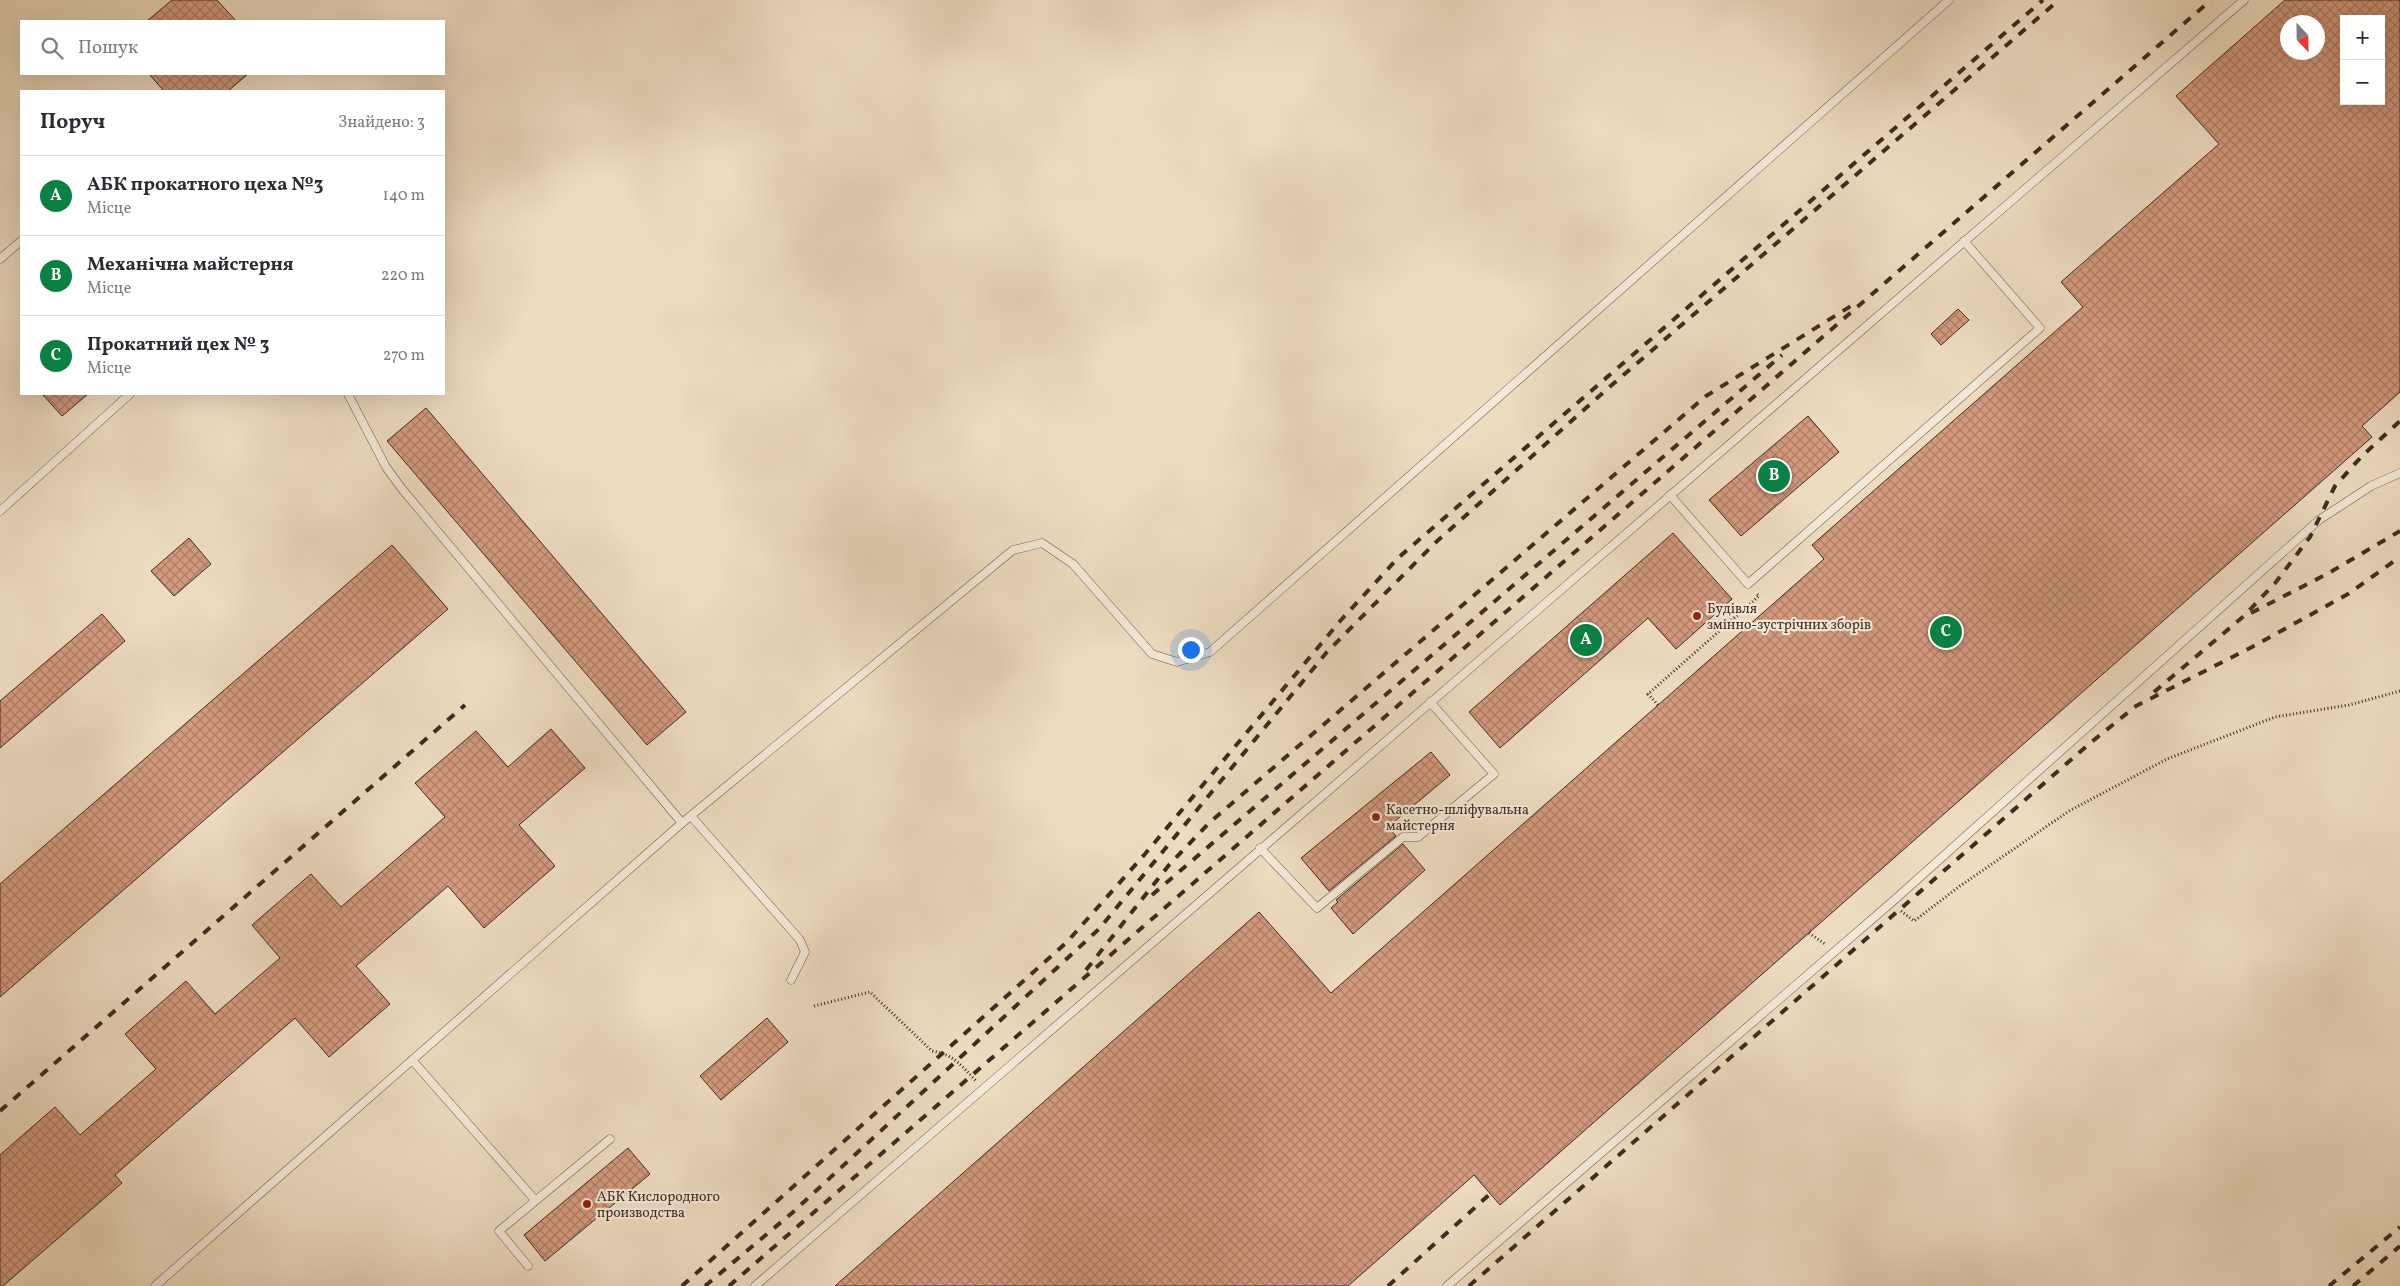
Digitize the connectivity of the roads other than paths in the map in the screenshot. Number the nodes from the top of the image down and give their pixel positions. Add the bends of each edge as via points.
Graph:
1 (1950, 0) edge
2 (2244, 0) edge
3 (1964, 241) junction
4 (20, 242) edge
5 (0, 259) edge
6 (129, 395) edge
7 (349, 395) edge
8 (2400, 473) edge
9 (1670, 495) junction
10 (0, 511) edge
11 (1430, 702) junction
12 (691, 816) junction
13 (682, 824) junction
14 (1260, 848) junction
15 (791, 980) dead end
16 (412, 1060) junction
17 (610, 1139) dead end
18 (534, 1200) junction
19 (528, 1266) dead end
20 (155, 1286) edge
21 (755, 1286) edge
22 (1447, 1286) edge

1 - 12 lane via 1210,652 1177,662 1152,654 1073,564 1042,543 1014,550
2 - 3 lane
3 - 9 lane
3 - 9 lane via 2040,328 1748,584
4 - 5 lane
6 - 10 lane
7 - 13 lane via 402,489
8 - 22 lane via 2371,486 2319,520 1892,902
9 - 11 lane
11 - 14 lane
11 - 14 lane via 1494,774 1418,837 1403,837 1317,908
12 - 13 lane
12 - 15 lane via 800,940 805,952
13 - 16 lane
14 - 21 lane
16 - 18 lane
16 - 20 lane
17 - 18 lane
18 - 19 lane via 499,1231

